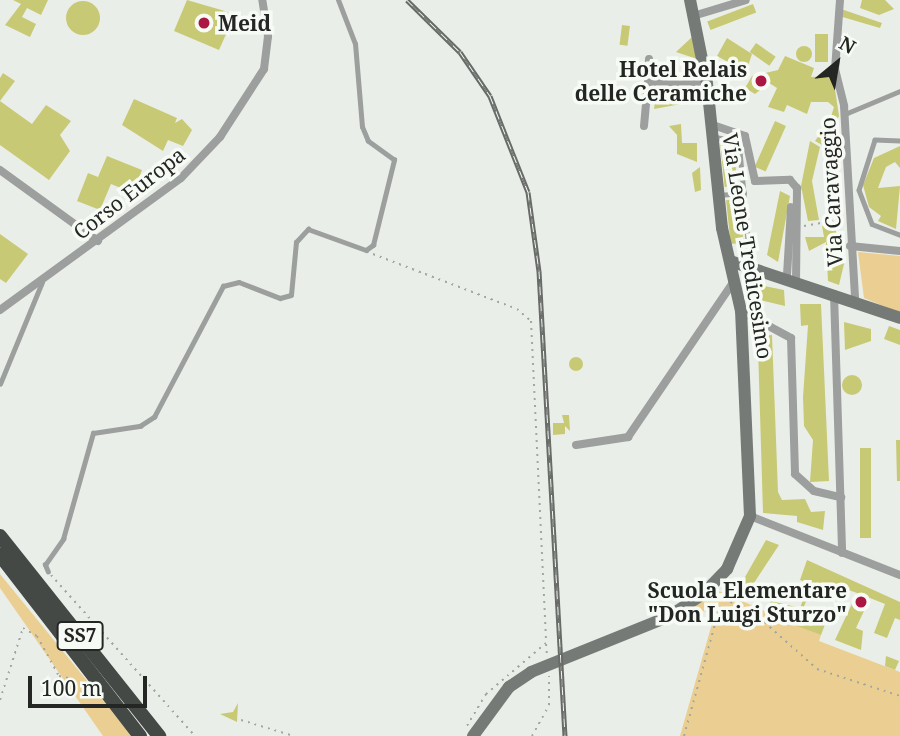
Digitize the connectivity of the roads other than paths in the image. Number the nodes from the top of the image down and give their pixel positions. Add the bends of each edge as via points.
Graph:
1 (262, 0) edge
2 (338, 0) edge
3 (690, 0) edge
4 (746, 0) edge
5 (840, 0) edge
6 (693, 16) junction
7 (649, 59) dead end
8 (648, 82) junction
9 (707, 84) junction
10 (900, 91) edge
11 (844, 115) junction
12 (644, 126) dead end
13 (711, 130) junction
14 (900, 141) edge
15 (0, 170) edge
16 (744, 193) junction
17 (718, 195) junction
18 (791, 207) dead end
19 (900, 235) edge
20 (98, 241) junction
21 (748, 241) dead end
22 (850, 246) junction
23 (900, 251) edge
24 (761, 268) junction
25 (732, 271) junction
26 (747, 271) junction
27 (791, 277) junction
28 (42, 281) junction
29 (834, 291) junction
30 (738, 297) junction
31 (855, 299) junction
32 (0, 310) edge
33 (741, 311) junction
34 (900, 318) edge
35 (0, 384) edge
36 (576, 445) dead end
37 (841, 497) junction
38 (750, 516) junction
39 (0, 536) edge
40 (842, 553) junction
41 (0, 555) edge
42 (48, 572) road end
43 (900, 575) edge
44 (140, 736) edge
45 (159, 736) edge
46 (473, 736) edge

1 - 20 street, Corso Europa via 268,36 264,69 249,100 181,178
2 - 42 lane via 355,44 362,127 368,141 394,160 370,250 307,229 296,242 286,298 239,282 223,286 154,417 140,426 93,433 63,539 45,565
3 - 6 street, Via Leone Tredicesimo
4 - 6 street
5 - 11 street, Via Caravaggio via 835,69
6 - 9 street, Via Leone Tredicesimo
7 - 8 street
8 - 9 street
8 - 12 street
9 - 13 street, Via Leone Tredicesimo
10 - 11 lane
11 - 22 street, Via Caravaggio
13 - 16 lane via 739,142
13 - 17 street, Via Leone Tredicesimo
13 - 27 street via 745,136 755,181 793,182 799,228
14 - 19 lane via 875,140 859,190 872,224
15 - 20 street
16 - 17 lane
16 - 21 lane
17 - 25 street, Via Leone Tredicesimo
18 - 27 street
20 - 28 street, Corso Europa
22 - 23 street
22 - 31 street, Via Caravaggio
24 - 25 street
24 - 26 street
24 - 27 street
25 - 26 street
25 - 30 street, Via Leone Tredicesimo
25 - 36 street via 628,437
26 - 30 street
27 - 29 street
28 - 32 street, Corso Europa
28 - 35 lane
29 - 31 street
29 - 37 street
30 - 33 street, Via Leone Tredicesimo
31 - 34 street
33 - 37 street via 791,338 795,474 814,491
33 - 38 street, Via Leone Tredicesimo
37 - 40 street
38 - 40 street
38 - 46 street, Via Leone Tredicesimo via 727,569 668,617 541,668 509,687
39 - 45 highway, SS7
40 - 43 street
41 - 44 highway, SS7

